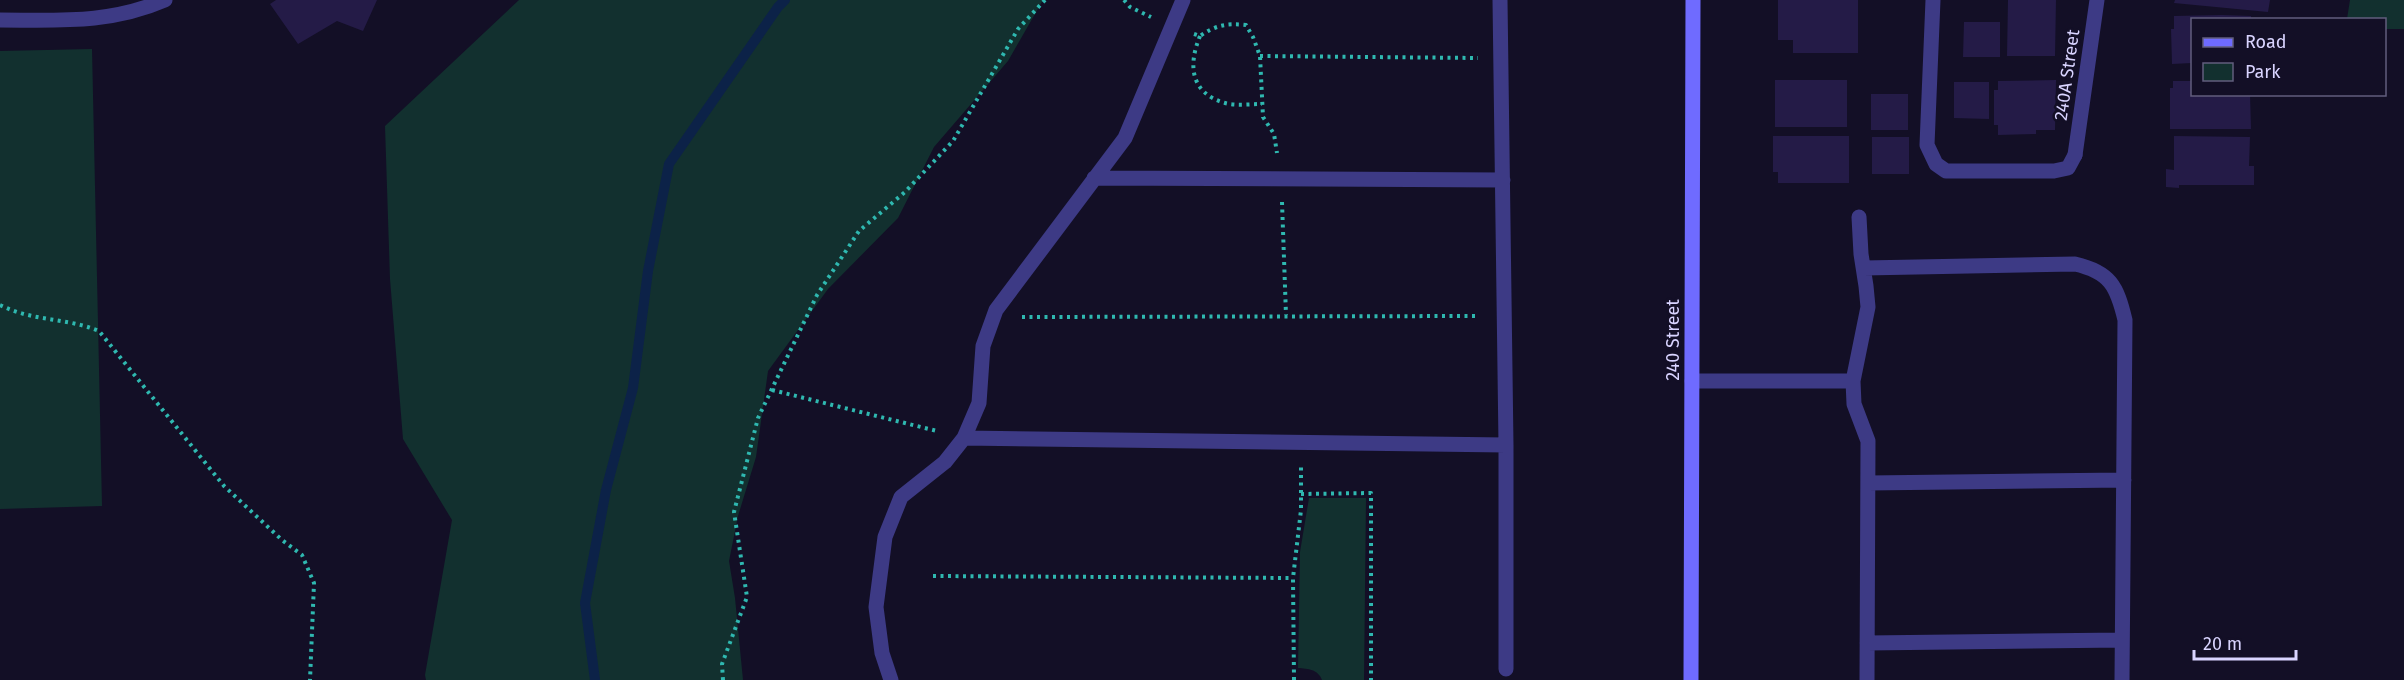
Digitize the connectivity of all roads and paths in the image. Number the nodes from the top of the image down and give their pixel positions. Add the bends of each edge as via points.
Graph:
1 (165, 0) edge
2 (1045, 0) edge
3 (1124, 0) edge
4 (1183, 0) edge
5 (1500, 0) edge
6 (1693, 0) edge
7 (1933, 0) edge
8 (2097, 0) edge
9 (0, 20) edge
10 (1172, 27) junction
11 (1200, 36) junction
12 (1260, 56) junction
13 (1501, 58) junction
14 (1262, 104) junction
15 (1094, 178) junction
16 (1281, 179) junction
17 (1503, 180) junction
18 (1859, 217) dead end
19 (1864, 268) junction
20 (0, 305) edge
21 (1286, 315) junction
22 (1505, 316) junction
23 (994, 318) junction
24 (1692, 381) junction
25 (1853, 381) junction
26 (772, 390) junction
27 (964, 438) junction
28 (1301, 442) junction
29 (1506, 445) junction
30 (2124, 480) junction
31 (1868, 483) junction
32 (1301, 494) junction
33 (933, 576) dead end
34 (1293, 578) junction
35 (2122, 640) junction
36 (1867, 643) junction
37 (1506, 669) dead end
38 (310, 680) edge
39 (723, 680) edge
40 (891, 680) edge
41 (1294, 680) edge
42 (1371, 680) edge
43 (1691, 680) edge
44 (1867, 680) edge
45 (2122, 680) edge

1 - 9 street via 130,14 80,20
2 - 26 path via 1018,29 953,141 905,192 859,231 817,295
3 - 10 path via 1130,7
4 - 10 street
5 - 13 street
6 - 24 main road, 240 Street
7 - 8 street, 240A Street via 1927,145 1936,164 1946,171 2068,168 2075,155
10 - 11 path
10 - 15 street via 1125,138
11 - 12 path via 1228,23 1246,25
11 - 14 path via 1192,68 1197,84 1209,97 1226,104
12 - 13 path
12 - 14 path
13 - 17 street
14 - 16 path via 1263,117 1274,134
15 - 16 street
15 - 23 street via 996,310
16 - 17 street
16 - 21 path
17 - 22 street
18 - 19 street
19 - 25 street via 1868,307
19 - 30 street via 2074,264 2103,274 2113,284 2126,320
20 - 38 path via 18,314 81,324 99,331 224,486 302,555 314,584
21 - 22 path
21 - 23 path
22 - 29 street
23 - 27 street via 983,346 979,403
24 - 25 street
24 - 43 main road, 240 Street
25 - 31 street via 1854,404 1868,441
26 - 27 path
26 - 39 path via 758,418 734,512 747,597 722,664
27 - 28 street
27 - 40 street via 945,462 901,497 885,537 876,607 882,653
28 - 29 street
28 - 32 path
29 - 37 street
30 - 31 street
30 - 35 street
31 - 36 street
32 - 34 path
32 - 42 path via 1371,493
33 - 34 path
34 - 41 path
35 - 36 street
35 - 45 street
36 - 44 street

